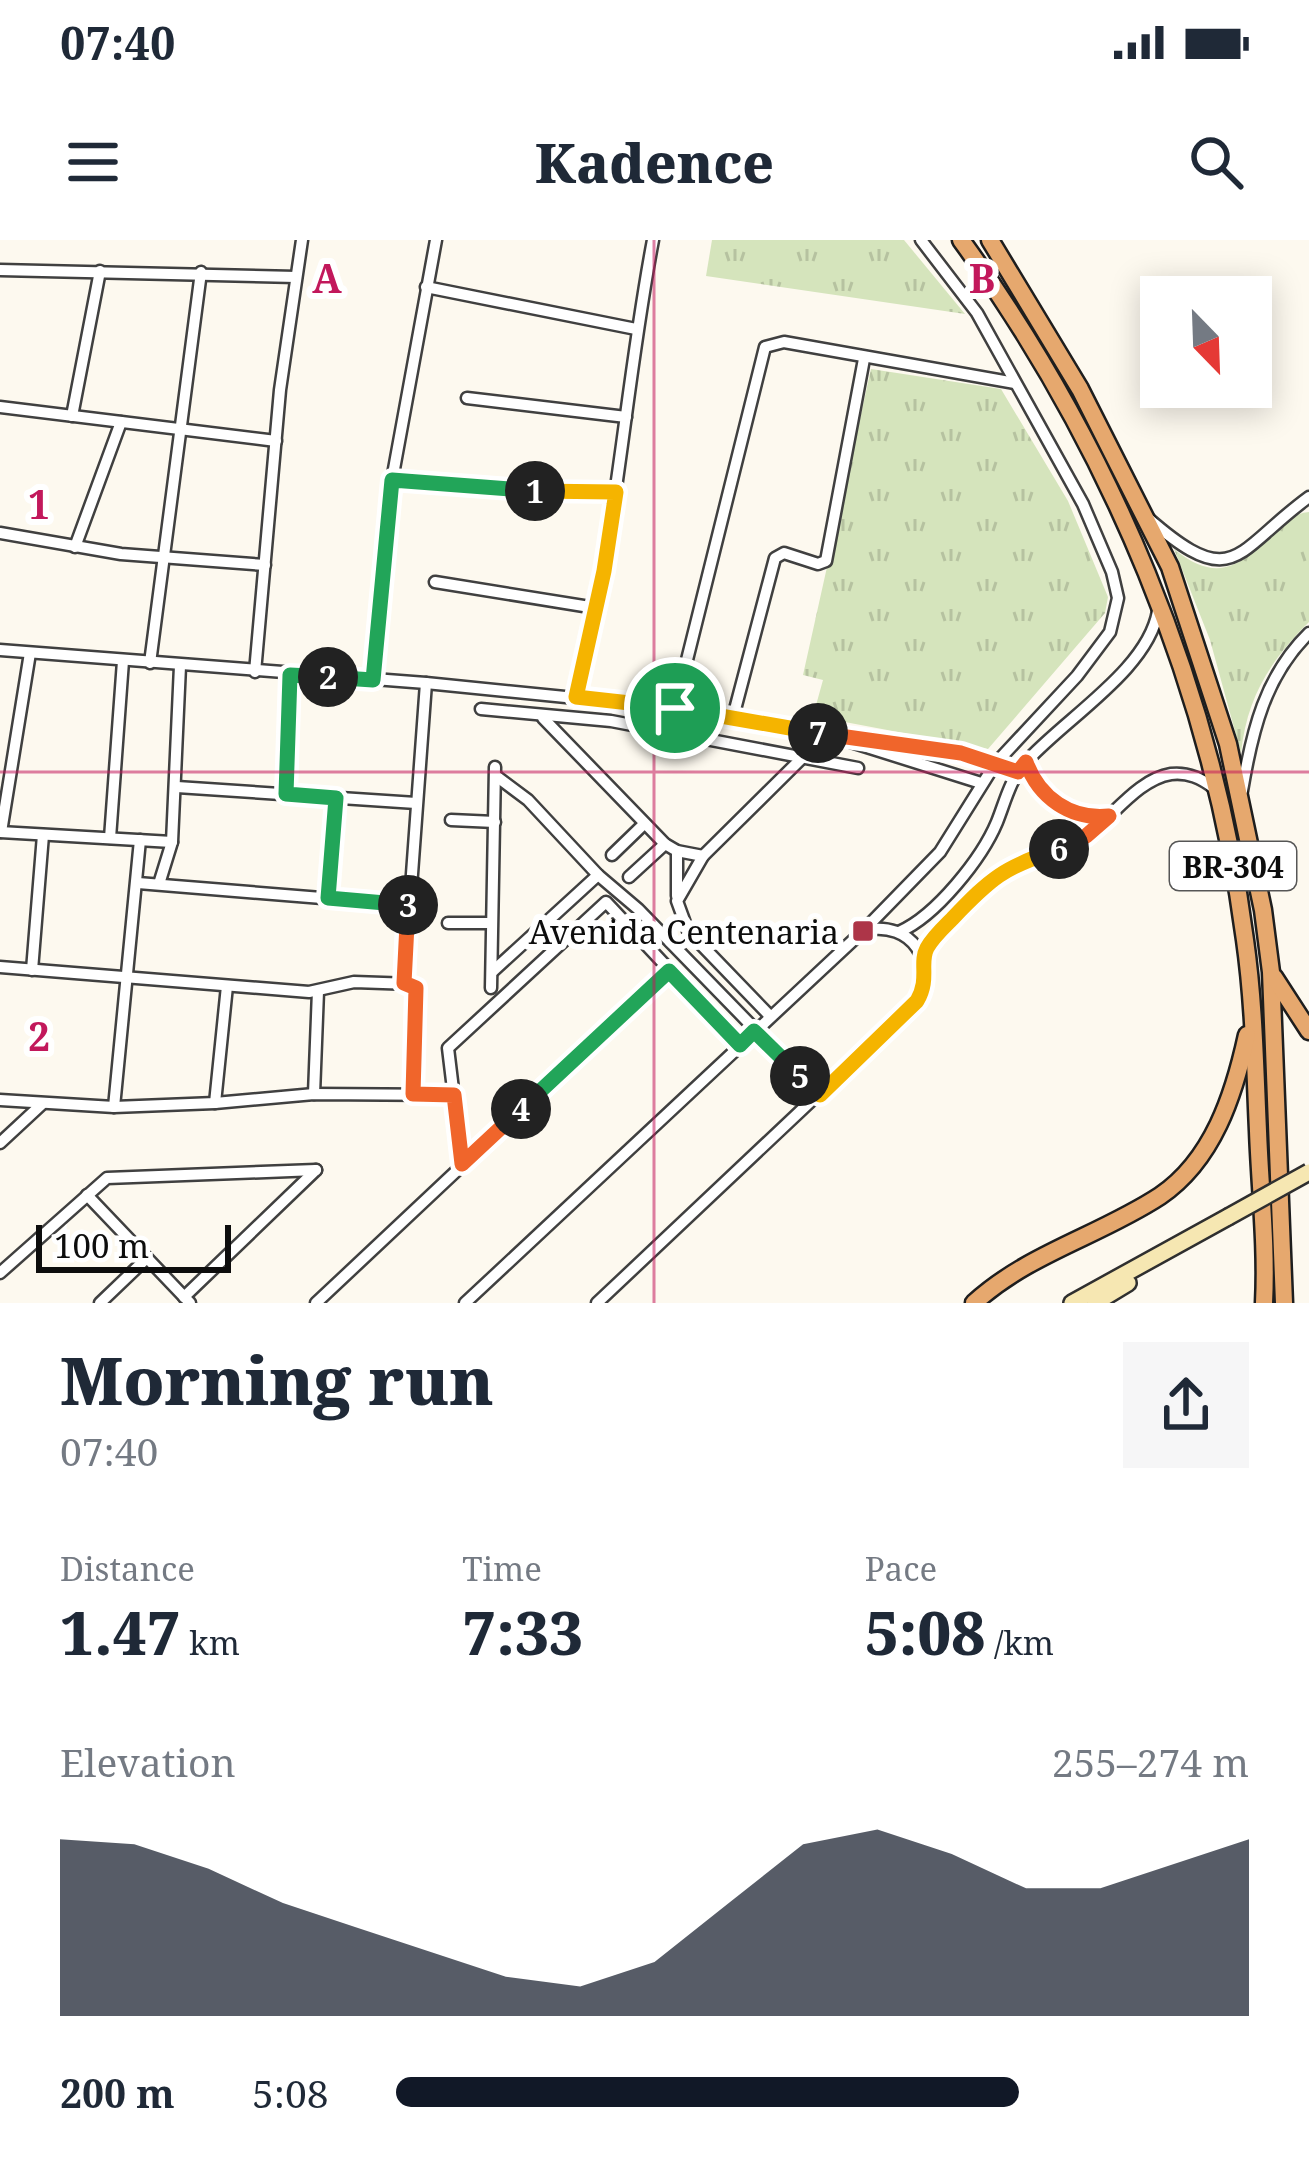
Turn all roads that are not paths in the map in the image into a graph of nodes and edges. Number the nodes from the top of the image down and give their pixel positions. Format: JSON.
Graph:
{"nodes":[{"id":1,"x":302,"y":240,"type":"edge"},
{"id":2,"x":436,"y":240,"type":"edge"},
{"id":3,"x":653,"y":240,"type":"edge"},
{"id":4,"x":920,"y":240,"type":"edge"},
{"id":5,"x":961,"y":240,"type":"edge"},
{"id":6,"x":990,"y":240,"type":"edge"},
{"id":7,"x":0,"y":270,"type":"edge"},
{"id":8,"x":100,"y":271,"type":"junction"},
{"id":9,"x":201,"y":272,"type":"junction"},
{"id":10,"x":296,"y":277,"type":"junction"},
{"id":11,"x":426,"y":287,"type":"junction"},
{"id":12,"x":636,"y":329,"type":"junction"},
{"id":13,"x":864,"y":359,"type":"junction"},
{"id":14,"x":1016,"y":383,"type":"junction"},
{"id":15,"x":467,"y":398,"type":"dead end"},
{"id":16,"x":0,"y":407,"type":"edge"},
{"id":17,"x":72,"y":416,"type":"junction"},
{"id":18,"x":626,"y":417,"type":"junction"},
{"id":19,"x":121,"y":422,"type":"junction"},
{"id":20,"x":180,"y":430,"type":"junction"},
{"id":21,"x":276,"y":441,"type":"junction"},
{"id":22,"x":392,"y":480,"type":"junction"},
{"id":23,"x":616,"y":492,"type":"junction"},
{"id":24,"x":1309,"y":497,"type":"edge"},
{"id":25,"x":1303,"y":506,"type":"edge"},
{"id":26,"x":1144,"y":515,"type":"junction"},
{"id":27,"x":0,"y":533,"type":"edge"},
{"id":28,"x":75,"y":547,"type":"junction"},
{"id":29,"x":164,"y":557,"type":"junction"},
{"id":30,"x":265,"y":566,"type":"junction"},
{"id":31,"x":435,"y":582,"type":"dead end"},
{"id":32,"x":1160,"y":602,"type":"junction"},
{"id":33,"x":596,"y":608,"type":"junction"},
{"id":34,"x":1309,"y":633,"type":"edge"},
{"id":35,"x":0,"y":650,"type":"edge"},
{"id":36,"x":30,"y":652,"type":"junction"},
{"id":37,"x":123,"y":661,"type":"junction"},
{"id":38,"x":150,"y":663,"type":"junction"},
{"id":39,"x":180,"y":665,"type":"junction"},
{"id":40,"x":255,"y":672,"type":"junction"},
{"id":41,"x":290,"y":675,"type":"junction"},
{"id":42,"x":373,"y":680,"type":"junction"},
{"id":43,"x":426,"y":683,"type":"junction"},
{"id":44,"x":576,"y":697,"type":"junction"},
{"id":45,"x":675,"y":708,"type":"junction"},
{"id":46,"x":481,"y":709,"type":"dead end"},
{"id":47,"x":542,"y":716,"type":"junction"},
{"id":48,"x":733,"y":717,"type":"junction"},
{"id":49,"x":835,"y":736,"type":"junction"},
{"id":50,"x":803,"y":757,"type":"junction"},
{"id":51,"x":994,"y":764,"type":"junction"},
{"id":52,"x":1022,"y":767,"type":"junction"},
{"id":53,"x":858,"y":768,"type":"dead end"},
{"id":54,"x":981,"y":783,"type":"junction"},
{"id":55,"x":177,"y":787,"type":"junction"},
{"id":56,"x":1217,"y":791,"type":"junction"},
{"id":57,"x":286,"y":794,"type":"junction"},
{"id":58,"x":336,"y":798,"type":"junction"},
{"id":59,"x":1240,"y":800,"type":"junction"},
{"id":60,"x":416,"y":803,"type":"junction"},
{"id":61,"x":2,"y":813,"type":"edge"},
{"id":62,"x":1109,"y":816,"type":"junction"},
{"id":63,"x":451,"y":820,"type":"dead end"},
{"id":64,"x":494,"y":822,"type":"junction"},
{"id":65,"x":644,"y":824,"type":"junction"},
{"id":66,"x":0,"y":832,"type":"edge"},
{"id":67,"x":44,"y":835,"type":"junction"},
{"id":68,"x":110,"y":838,"type":"junction"},
{"id":69,"x":140,"y":840,"type":"junction"},
{"id":70,"x":172,"y":842,"type":"junction"},
{"id":71,"x":671,"y":848,"type":"junction"},
{"id":72,"x":612,"y":855,"type":"dead end"},
{"id":73,"x":703,"y":856,"type":"junction"},
{"id":74,"x":598,"y":874,"type":"junction"},
{"id":75,"x":629,"y":877,"type":"dead end"},
{"id":76,"x":138,"y":883,"type":"junction"},
{"id":77,"x":159,"y":884,"type":"junction"},
{"id":78,"x":954,"y":886,"type":"junction"},
{"id":79,"x":328,"y":898,"type":"junction"},
{"id":80,"x":677,"y":901,"type":"junction"},
{"id":81,"x":968,"y":902,"type":"junction"},
{"id":82,"x":408,"y":904,"type":"junction"},
{"id":83,"x":448,"y":923,"type":"dead end"},
{"id":84,"x":491,"y":923,"type":"junction"},
{"id":85,"x":863,"y":931,"type":"junction"},
{"id":86,"x":899,"y":932,"type":"junction"},
{"id":87,"x":707,"y":951,"type":"junction"},
{"id":88,"x":924,"y":958,"type":"junction"},
{"id":89,"x":691,"y":966,"type":"junction"},
{"id":90,"x":0,"y":967,"type":"edge"},
{"id":91,"x":32,"y":970,"type":"junction"},
{"id":92,"x":669,"y":971,"type":"junction"},
{"id":93,"x":492,"y":972,"type":"junction"},
{"id":94,"x":1271,"y":972,"type":"junction"},
{"id":95,"x":130,"y":977,"type":"junction"},
{"id":96,"x":227,"y":986,"type":"junction"},
{"id":97,"x":410,"y":986,"type":"junction"},
{"id":98,"x":491,"y":988,"type":"dead end"},
{"id":99,"x":318,"y":991,"type":"junction"},
{"id":100,"x":1252,"y":1011,"type":"junction"},
{"id":101,"x":770,"y":1016,"type":"junction"},
{"id":102,"x":754,"y":1031,"type":"junction"},
{"id":103,"x":1309,"y":1031,"type":"edge"},
{"id":104,"x":740,"y":1045,"type":"junction"},
{"id":105,"x":314,"y":1094,"type":"junction"},
{"id":106,"x":413,"y":1094,"type":"junction"},
{"id":107,"x":454,"y":1095,"type":"junction"},
{"id":108,"x":820,"y":1095,"type":"junction"},
{"id":109,"x":0,"y":1100,"type":"edge"},
{"id":110,"x":215,"y":1103,"type":"junction"},
{"id":111,"x":42,"y":1104,"type":"junction"},
{"id":112,"x":114,"y":1107,"type":"junction"},
{"id":113,"x":0,"y":1143,"type":"edge"},
{"id":114,"x":462,"y":1164,"type":"junction"},
{"id":115,"x":1309,"y":1176,"type":"edge"},
{"id":116,"x":87,"y":1195,"type":"junction"},
{"id":117,"x":1229,"y":1220,"type":"junction"},
{"id":118,"x":147,"y":1258,"type":"junction"},
{"id":119,"x":0,"y":1274,"type":"edge"},
{"id":120,"x":187,"y":1300,"type":"edge"},
{"id":121,"x":100,"y":1303,"type":"edge"},
{"id":122,"x":316,"y":1303,"type":"edge"},
{"id":123,"x":465,"y":1303,"type":"edge"},
{"id":124,"x":597,"y":1303,"type":"edge"},
{"id":125,"x":974,"y":1303,"type":"edge"},
{"id":126,"x":1072,"y":1303,"type":"edge"},
{"id":127,"x":1094,"y":1303,"type":"edge"},
{"id":128,"x":1264,"y":1303,"type":"edge"},
{"id":129,"x":1284,"y":1303,"type":"edge"}],
"edges":[{"from":1,"to":10,"type":"street"},
{"from":2,"to":11,"type":"street"},
{"from":3,"to":12,"type":"street"},
{"from":4,"to":14,"type":"street"},
{"from":5,"to":32,"type":"highway","number":"BR-304"},
{"from":6,"to":26,"type":"highway","number":"BR-304"},
{"from":7,"to":8,"type":"street"},
{"from":8,"to":9,"type":"street"},
{"from":8,"to":17,"type":"street"},
{"from":9,"to":10,"type":"street"},
{"from":9,"to":20,"type":"street"},
{"from":10,"to":21,"type":"street"},
{"from":11,"to":12,"type":"street"},
{"from":11,"to":22,"type":"street"},
{"from":12,"to":18,"type":"street"},
{"from":13,"to":14,"type":"street"},
{"from":13,"to":45,"type":"street"},
{"from":13,"to":48,"type":"street"},
{"from":14,"to":51,"type":"street"},
{"from":15,"to":18,"type":"street"},
{"from":16,"to":17,"type":"street"},
{"from":17,"to":19,"type":"street"},
{"from":18,"to":23,"type":"street"},
{"from":19,"to":20,"type":"street"},
{"from":19,"to":28,"type":"street"},
{"from":20,"to":21,"type":"street"},
{"from":20,"to":29,"type":"street"},
{"from":21,"to":30,"type":"street"},
{"from":22,"to":23,"type":"street"},
{"from":22,"to":42,"type":"street"},
{"from":23,"to":33,"type":"street"},
{"from":24,"to":25,"type":"street"},
{"from":25,"to":26,"type":"street"},
{"from":26,"to":59,"type":"highway","number":"BR-304"},
{"from":27,"to":28,"type":"street"},
{"from":28,"to":29,"type":"street"},
{"from":29,"to":30,"type":"street"},
{"from":29,"to":38,"type":"street"},
{"from":30,"to":40,"type":"street"},
{"from":31,"to":33,"type":"street"},
{"from":32,"to":52,"type":"street"},
{"from":32,"to":56,"type":"highway","number":"BR-304"},
{"from":33,"to":44,"type":"street"},
{"from":34,"to":59,"type":"street"},
{"from":35,"to":36,"type":"street"},
{"from":36,"to":37,"type":"street"},
{"from":36,"to":61,"type":"street"},
{"from":37,"to":38,"type":"street"},
{"from":37,"to":68,"type":"street"},
{"from":38,"to":39,"type":"street"},
{"from":39,"to":40,"type":"street"},
{"from":39,"to":55,"type":"street"},
{"from":40,"to":41,"type":"street"},
{"from":41,"to":42,"type":"street"},
{"from":41,"to":57,"type":"street"},
{"from":42,"to":43,"type":"street"},
{"from":43,"to":44,"type":"street"},
{"from":43,"to":60,"type":"street"},
{"from":44,"to":45,"type":"street"},
{"from":45,"to":48,"type":"street"},
{"from":46,"to":47,"type":"street"},
{"from":47,"to":50,"type":"street"},
{"from":47,"to":65,"type":"street"},
{"from":48,"to":49,"type":"street"},
{"from":49,"to":51,"type":"street"},
{"from":49,"to":54,"type":"street"},
{"from":50,"to":53,"type":"street"},
{"from":50,"to":73,"type":"street"},
{"from":51,"to":52,"type":"street"},
{"from":51,"to":54,"type":"street"},
{"from":52,"to":62,"type":"street"},
{"from":52,"to":78,"type":"street"},
{"from":54,"to":85,"type":"street"},
{"from":55,"to":57,"type":"street"},
{"from":55,"to":70,"type":"street"},
{"from":56,"to":62,"type":"street"},
{"from":56,"to":100,"type":"highway","number":"BR-304"},
{"from":57,"to":58,"type":"street"},
{"from":58,"to":60,"type":"street"},
{"from":58,"to":79,"type":"street"},
{"from":59,"to":94,"type":"highway","number":"BR-304"},
{"from":60,"to":82,"type":"street"},
{"from":61,"to":66,"type":"street"},
{"from":62,"to":81,"type":"street"},
{"from":63,"to":64,"type":"street"},
{"from":64,"to":74,"type":"street"},
{"from":64,"to":84,"type":"street"},
{"from":65,"to":71,"type":"street"},
{"from":65,"to":72,"type":"street"},
{"from":66,"to":67,"type":"street"},
{"from":67,"to":68,"type":"street"},
{"from":67,"to":91,"type":"street"},
{"from":68,"to":69,"type":"street"},
{"from":69,"to":70,"type":"street"},
{"from":69,"to":76,"type":"street"},
{"from":70,"to":77,"type":"street"},
{"from":71,"to":73,"type":"street"},
{"from":71,"to":75,"type":"street"},
{"from":71,"to":80,"type":"street"},
{"from":73,"to":80,"type":"street"},
{"from":74,"to":89,"type":"street"},
{"from":74,"to":93,"type":"street"},
{"from":76,"to":77,"type":"street"},
{"from":76,"to":95,"type":"street"},
{"from":77,"to":79,"type":"street"},
{"from":78,"to":81,"type":"street"},
{"from":78,"to":86,"type":"street"},
{"from":79,"to":82,"type":"street"},
{"from":80,"to":87,"type":"street"},
{"from":81,"to":88,"type":"street"},
{"from":82,"to":97,"type":"street"},
{"from":83,"to":84,"type":"street"},
{"from":84,"to":93,"type":"street"},
{"from":85,"to":86,"type":"street"},
{"from":85,"to":101,"type":"street"},
{"from":86,"to":88,"type":"street"},
{"from":87,"to":89,"type":"street"},
{"from":87,"to":101,"type":"street"},
{"from":88,"to":108,"type":"street"},
{"from":89,"to":102,"type":"street"},
{"from":90,"to":91,"type":"street"},
{"from":91,"to":95,"type":"street"},
{"from":92,"to":104,"type":"street"},
{"from":92,"to":107,"type":"street"},
{"from":92,"to":114,"type":"street"},
{"from":93,"to":98,"type":"street"},
{"from":94,"to":103,"type":"highway"},
{"from":94,"to":129,"type":"highway","number":"BR-304"},
{"from":95,"to":96,"type":"street"},
{"from":95,"to":112,"type":"street"},
{"from":96,"to":99,"type":"street"},
{"from":96,"to":110,"type":"street"},
{"from":97,"to":99,"type":"street"},
{"from":97,"to":106,"type":"street"},
{"from":99,"to":105,"type":"street"},
{"from":100,"to":125,"type":"highway"},
{"from":100,"to":128,"type":"highway","number":"BR-304"},
{"from":101,"to":102,"type":"street"},
{"from":102,"to":104,"type":"street"},
{"from":102,"to":108,"type":"street"},
{"from":104,"to":123,"type":"street"},
{"from":105,"to":106,"type":"street"},
{"from":105,"to":110,"type":"street"},
{"from":106,"to":107,"type":"street"},
{"from":107,"to":114,"type":"street"},
{"from":108,"to":124,"type":"street"},
{"from":109,"to":111,"type":"street"},
{"from":110,"to":112,"type":"street"},
{"from":111,"to":112,"type":"street"},
{"from":111,"to":113,"type":"street"},
{"from":114,"to":122,"type":"street"},
{"from":115,"to":117,"type":"main road","bridge":true},
{"from":116,"to":118,"type":"street"},
{"from":116,"to":119,"type":"street"},
{"from":116,"to":120,"type":"street"},
{"from":117,"to":126,"type":"main road"},
{"from":117,"to":127,"type":"main road"},
{"from":118,"to":120,"type":"street"},
{"from":118,"to":121,"type":"street"}]}
